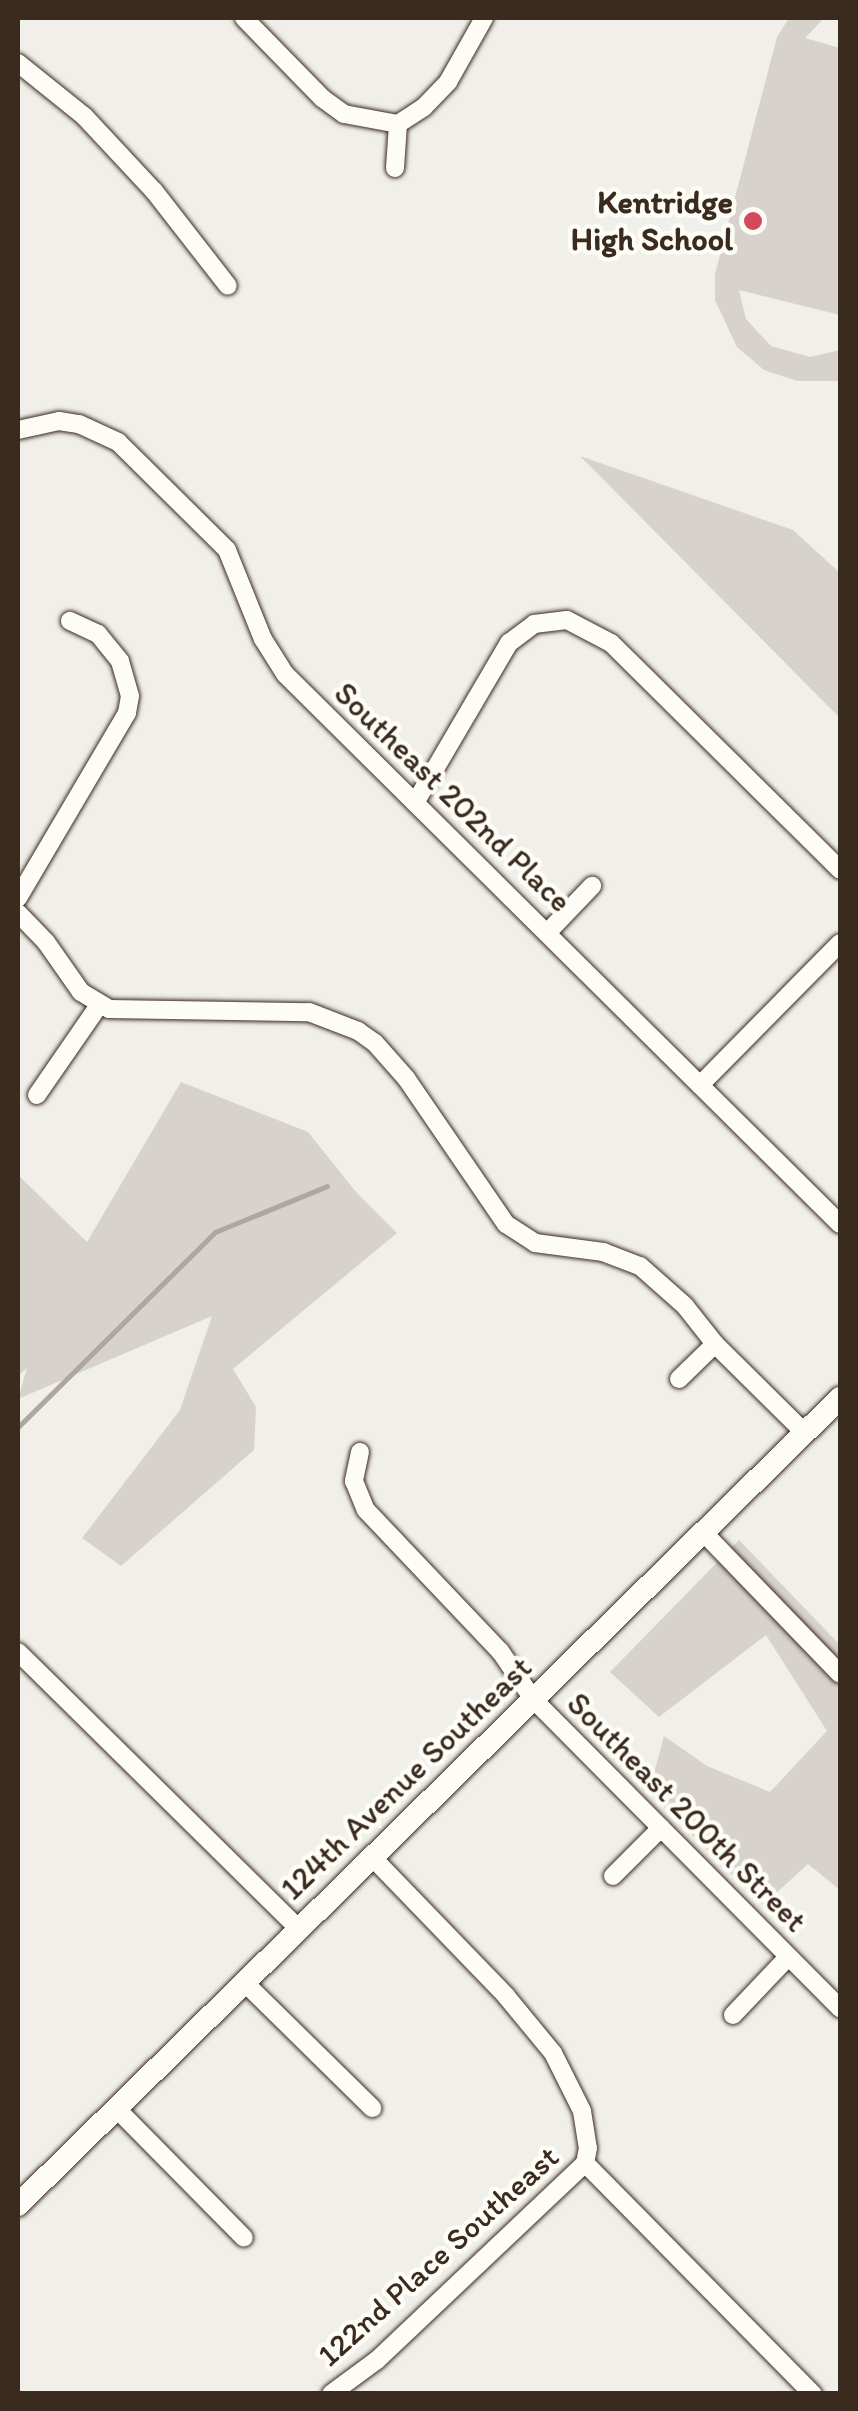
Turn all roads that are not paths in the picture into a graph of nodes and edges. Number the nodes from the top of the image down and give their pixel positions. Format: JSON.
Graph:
{"nodes":[{"id":1,"x":244,"y":18,"type":"edge"},
{"id":2,"x":484,"y":18,"type":"edge"},
{"id":3,"x":18,"y":64,"type":"edge"},
{"id":4,"x":398,"y":124,"type":"junction"},
{"id":5,"x":396,"y":168,"type":"dead end"},
{"id":6,"x":228,"y":286,"type":"dead end"},
{"id":7,"x":18,"y":430,"type":"edge"},
{"id":8,"x":70,"y":621,"type":"dead end"},
{"id":9,"x":415,"y":803,"type":"junction"},
{"id":10,"x":840,"y":870,"type":"edge"},
{"id":11,"x":592,"y":886,"type":"dead end"},
{"id":12,"x":18,"y":898,"type":"edge"},
{"id":13,"x":18,"y":913,"type":"edge"},
{"id":14,"x":548,"y":932,"type":"junction"},
{"id":15,"x":840,"y":943,"type":"edge"},
{"id":16,"x":98,"y":1005,"type":"junction"},
{"id":17,"x":700,"y":1085,"type":"junction"},
{"id":18,"x":37,"y":1095,"type":"dead end"},
{"id":19,"x":840,"y":1224,"type":"edge"},
{"id":20,"x":715,"y":1344,"type":"junction"},
{"id":21,"x":679,"y":1379,"type":"dead end"},
{"id":22,"x":840,"y":1398,"type":"edge"},
{"id":23,"x":805,"y":1433,"type":"junction"},
{"id":24,"x":360,"y":1452,"type":"dead end"},
{"id":25,"x":704,"y":1532,"type":"junction"},
{"id":26,"x":18,"y":1652,"type":"edge"},
{"id":27,"x":840,"y":1674,"type":"edge"},
{"id":28,"x":533,"y":1699,"type":"junction"},
{"id":29,"x":661,"y":1828,"type":"junction"},
{"id":30,"x":372,"y":1858,"type":"junction"},
{"id":31,"x":613,"y":1876,"type":"dead end"},
{"id":32,"x":299,"y":1929,"type":"junction"},
{"id":33,"x":788,"y":1957,"type":"junction"},
{"id":34,"x":244,"y":1982,"type":"junction"},
{"id":35,"x":840,"y":2008,"type":"edge"},
{"id":36,"x":733,"y":2015,"type":"dead end"},
{"id":37,"x":116,"y":2108,"type":"junction"},
{"id":38,"x":372,"y":2108,"type":"dead end"},
{"id":39,"x":585,"y":2163,"type":"junction"},
{"id":40,"x":18,"y":2204,"type":"edge"},
{"id":41,"x":244,"y":2238,"type":"dead end"},
{"id":42,"x":332,"y":2394,"type":"edge"},
{"id":43,"x":813,"y":2394,"type":"edge"}],
"edges":[{"from":1,"to":4,"type":"street"},
{"from":2,"to":4,"type":"street"},
{"from":3,"to":6,"type":"street"},
{"from":4,"to":5,"type":"street"},
{"from":7,"to":9,"type":"street","name":"Southeast 202nd Place"},
{"from":8,"to":12,"type":"street"},
{"from":9,"to":10,"type":"street"},
{"from":9,"to":14,"type":"street","name":"Southeast 202nd Place"},
{"from":11,"to":14,"type":"street"},
{"from":13,"to":16,"type":"street"},
{"from":14,"to":17,"type":"street","name":"Southeast 202nd Place"},
{"from":15,"to":17,"type":"street"},
{"from":16,"to":18,"type":"street"},
{"from":16,"to":20,"type":"street"},
{"from":17,"to":19,"type":"street","name":"Southeast 202nd Place"},
{"from":20,"to":21,"type":"street"},
{"from":20,"to":23,"type":"street"},
{"from":22,"to":23,"type":"street","name":"124th Avenue Southeast"},
{"from":23,"to":25,"type":"street","name":"124th Avenue Southeast"},
{"from":24,"to":28,"type":"street","name":"Southeast 200th Street"},
{"from":25,"to":27,"type":"street"},
{"from":25,"to":28,"type":"street","name":"124th Avenue Southeast"},
{"from":26,"to":32,"type":"street"},
{"from":28,"to":29,"type":"street","name":"Southeast 200th Street"},
{"from":28,"to":30,"type":"street","name":"124th Avenue Southeast"},
{"from":29,"to":31,"type":"street"},
{"from":29,"to":33,"type":"street","name":"Southeast 200th Street"},
{"from":30,"to":32,"type":"street","name":"124th Avenue Southeast"},
{"from":30,"to":39,"type":"street"},
{"from":32,"to":34,"type":"street","name":"124th Avenue Southeast"},
{"from":33,"to":35,"type":"street","name":"Southeast 200th Street"},
{"from":33,"to":36,"type":"street"},
{"from":34,"to":37,"type":"street","name":"124th Avenue Southeast"},
{"from":34,"to":38,"type":"street"},
{"from":37,"to":40,"type":"street","name":"124th Avenue Southeast"},
{"from":37,"to":41,"type":"street"},
{"from":39,"to":42,"type":"street","name":"122nd Place Southeast"},
{"from":39,"to":43,"type":"street"}]}
